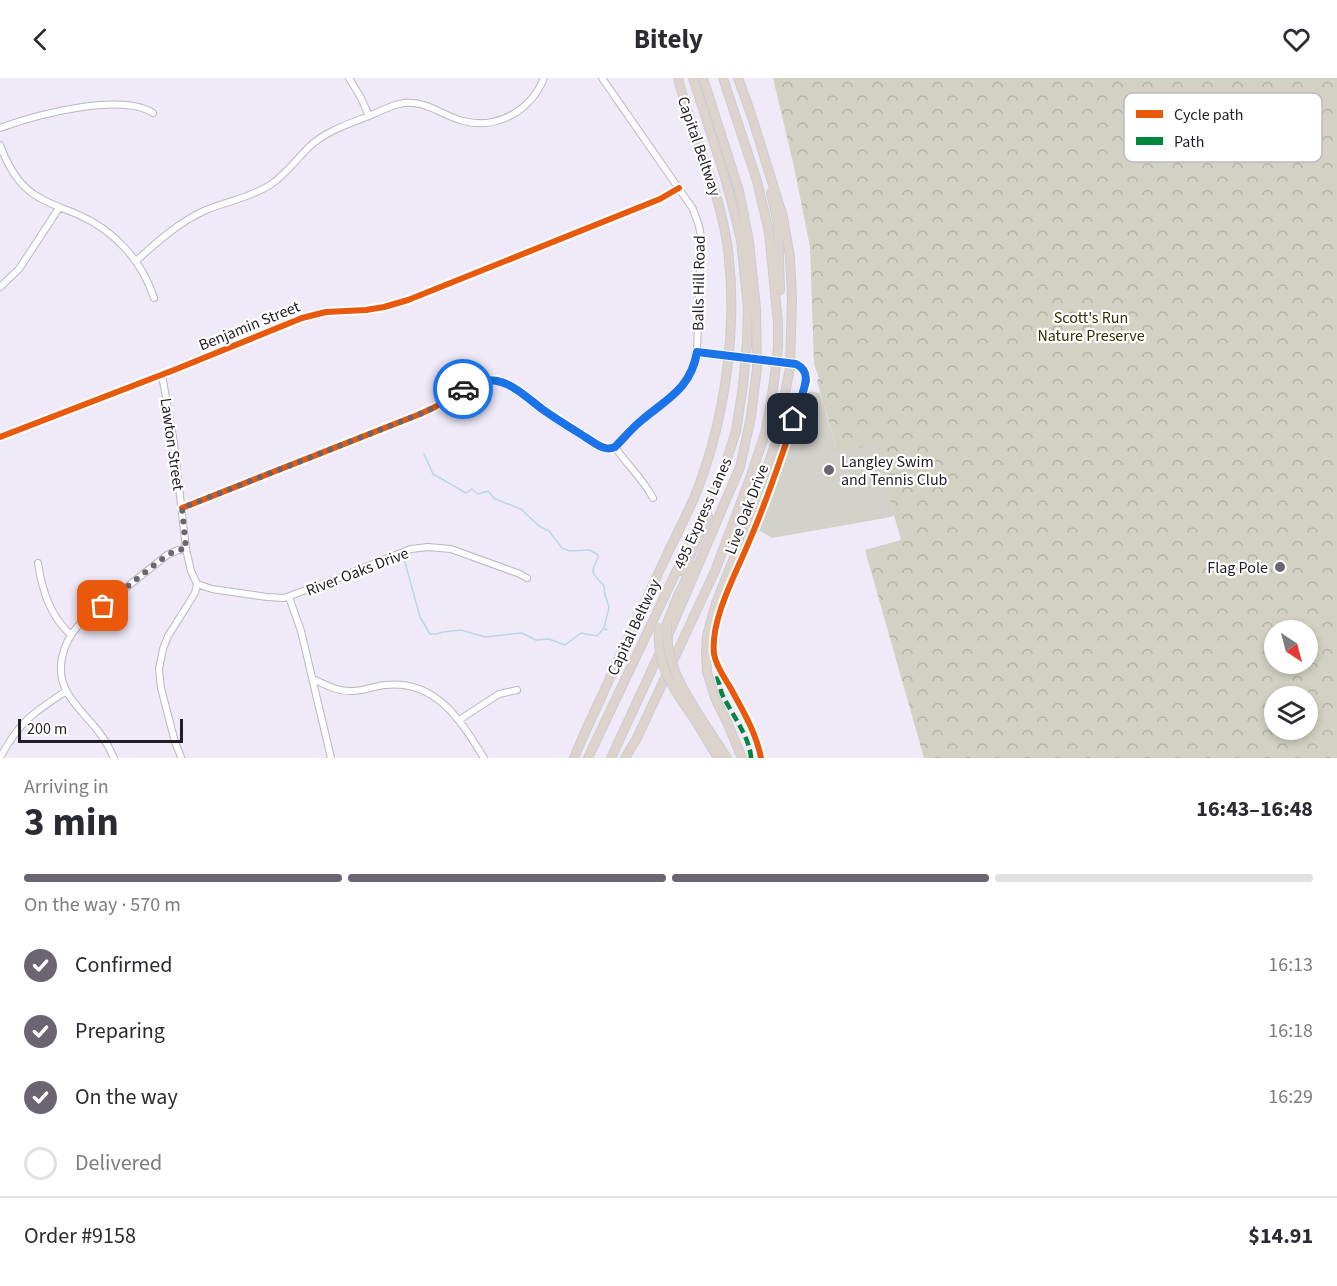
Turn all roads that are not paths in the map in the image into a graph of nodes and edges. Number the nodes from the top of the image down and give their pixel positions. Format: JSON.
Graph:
{"nodes":[{"id":1,"x":349,"y":78,"type":"edge"},
{"id":2,"x":544,"y":78,"type":"edge"},
{"id":3,"x":602,"y":78,"type":"edge"},
{"id":4,"x":676,"y":78,"type":"edge"},
{"id":5,"x":693,"y":78,"type":"edge"},
{"id":6,"x":703,"y":78,"type":"edge"},
{"id":7,"x":723,"y":78,"type":"edge"},
{"id":8,"x":738,"y":78,"type":"edge"},
{"id":9,"x":744,"y":78,"type":"edge"},
{"id":10,"x":153,"y":113,"type":"dead end"},
{"id":11,"x":752,"y":114,"type":"junction"},
{"id":12,"x":369,"y":116,"type":"junction"},
{"id":13,"x":0,"y":128,"type":"edge"},
{"id":14,"x":0,"y":145,"type":"edge"},
{"id":15,"x":764,"y":157,"type":"junction"},
{"id":16,"x":679,"y":188,"type":"junction"},
{"id":17,"x":59,"y":208,"type":"junction"},
{"id":18,"x":136,"y":261,"type":"junction"},
{"id":19,"x":0,"y":287,"type":"edge"},
{"id":20,"x":154,"y":298,"type":"dead end"},
{"id":21,"x":778,"y":323,"type":"junction"},
{"id":22,"x":697,"y":352,"type":"junction"},
{"id":23,"x":162,"y":375,"type":"junction"},
{"id":24,"x":0,"y":437,"type":"edge"},
{"id":25,"x":615,"y":447,"type":"junction"},
{"id":26,"x":740,"y":467,"type":"junction"},
{"id":27,"x":722,"y":475,"type":"junction"},
{"id":28,"x":653,"y":498,"type":"dead end"},
{"id":29,"x":182,"y":508,"type":"junction"},
{"id":30,"x":186,"y":549,"type":"junction"},
{"id":31,"x":38,"y":563,"type":"dead end"},
{"id":32,"x":527,"y":578,"type":"dead end"},
{"id":33,"x":197,"y":584,"type":"junction"},
{"id":34,"x":289,"y":597,"type":"junction"},
{"id":35,"x":663,"y":625,"type":"junction"},
{"id":36,"x":71,"y":635,"type":"junction"},
{"id":37,"x":667,"y":639,"type":"junction"},
{"id":38,"x":313,"y":679,"type":"junction"},
{"id":39,"x":517,"y":690,"type":"dead end"},
{"id":40,"x":66,"y":691,"type":"junction"},
{"id":41,"x":697,"y":718,"type":"junction"},
{"id":42,"x":459,"y":720,"type":"junction"},
{"id":43,"x":575,"y":755,"type":"edge"},
{"id":44,"x":181,"y":757,"type":"edge"},
{"id":45,"x":0,"y":758,"type":"edge"},
{"id":46,"x":114,"y":758,"type":"edge"},
{"id":47,"x":331,"y":758,"type":"edge"},
{"id":48,"x":484,"y":758,"type":"edge"},
{"id":49,"x":588,"y":758,"type":"edge"},
{"id":50,"x":610,"y":758,"type":"edge"},
{"id":51,"x":625,"y":758,"type":"edge"},
{"id":52,"x":718,"y":758,"type":"edge"},
{"id":53,"x":727,"y":758,"type":"edge"},
{"id":54,"x":742,"y":758,"type":"edge"},
{"id":55,"x":760,"y":758,"type":"edge"}],
"edges":[{"from":1,"to":12,"type":"street"},
{"from":2,"to":12,"type":"street"},
{"from":3,"to":16,"type":"street","name":"Balls Hill Road"},
{"from":4,"to":43,"type":"highway","name":"Capital Beltway"},
{"from":5,"to":27,"type":"highway","name":"495 Express Lanes"},
{"from":6,"to":26,"type":"highway","name":"495 Express Lanes"},
{"from":7,"to":21,"type":"highway"},
{"from":8,"to":11,"type":"highway"},
{"from":9,"to":11,"type":"highway"},
{"from":10,"to":13,"type":"street"},
{"from":11,"to":15,"type":"highway"},
{"from":12,"to":18,"type":"street"},
{"from":14,"to":17,"type":"street"},
{"from":15,"to":21,"type":"highway"},
{"from":15,"to":54,"type":"highway"},
{"from":16,"to":22,"type":"street","name":"Balls Hill Road"},
{"from":16,"to":23,"type":"street","name":"Benjamin Street"},
{"from":17,"to":18,"type":"street"},
{"from":17,"to":19,"type":"street"},
{"from":18,"to":20,"type":"street"},
{"from":21,"to":51,"type":"highway"},
{"from":22,"to":25,"type":"street","name":"Balls Hill Road"},
{"from":22,"to":55,"type":"street","name":"Live Oak Drive","bridge":true},
{"from":23,"to":24,"type":"street","name":"Benjamin Street"},
{"from":23,"to":29,"type":"street","name":"Lawton Street"},
{"from":25,"to":28,"type":"street"},
{"from":25,"to":29,"type":"street"},
{"from":26,"to":35,"type":"highway"},
{"from":26,"to":37,"type":"highway","name":"495 Express Lanes"},
{"from":27,"to":35,"type":"highway"},
{"from":27,"to":49,"type":"highway","name":"495 Express Lanes"},
{"from":29,"to":30,"type":"street","name":"Lawton Street"},
{"from":30,"to":33,"type":"street","name":"Lawton Street"},
{"from":30,"to":36,"type":"street"},
{"from":31,"to":36,"type":"street"},
{"from":32,"to":34,"type":"street","name":"River Oaks Drive"},
{"from":33,"to":34,"type":"street"},
{"from":33,"to":44,"type":"street"},
{"from":34,"to":38,"type":"street"},
{"from":35,"to":37,"type":"highway","bridge":true},
{"from":35,"to":41,"type":"highway","bridge":true},
{"from":36,"to":40,"type":"street"},
{"from":37,"to":41,"type":"highway","bridge":true},
{"from":37,"to":50,"type":"highway","name":"495 Express Lanes"},
{"from":38,"to":42,"type":"street"},
{"from":38,"to":47,"type":"street"},
{"from":39,"to":42,"type":"street"},
{"from":40,"to":45,"type":"street"},
{"from":40,"to":46,"type":"street"},
{"from":41,"to":52,"type":"highway"},
{"from":41,"to":53,"type":"highway"},
{"from":42,"to":48,"type":"street"}]}
